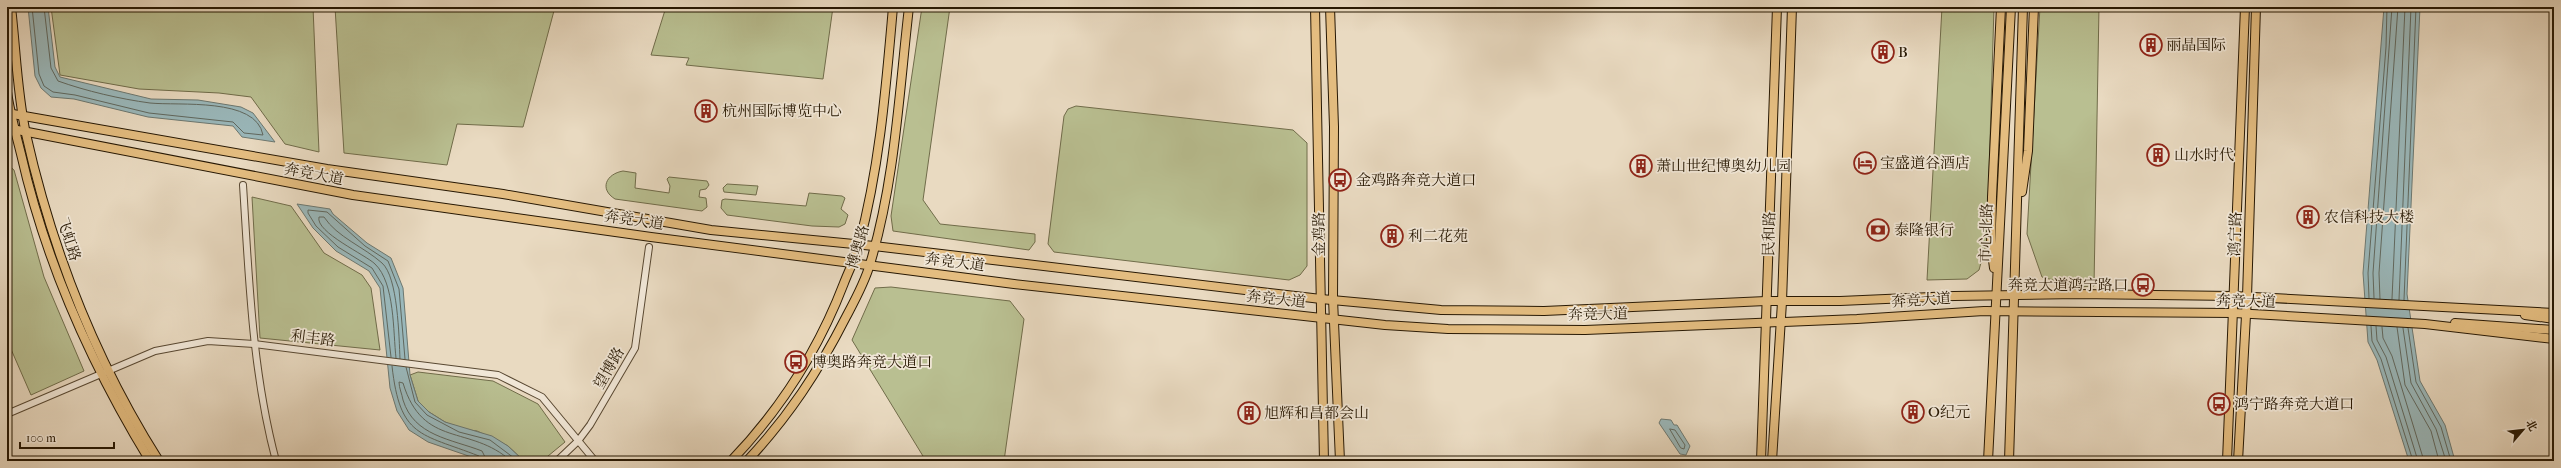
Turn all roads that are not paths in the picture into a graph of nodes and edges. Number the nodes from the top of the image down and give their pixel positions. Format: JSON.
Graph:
{"nodes":[{"id":1,"x":11,"y":7,"type":"edge"},
{"id":2,"x":893,"y":7,"type":"edge"},
{"id":3,"x":909,"y":7,"type":"edge"},
{"id":4,"x":1315,"y":7,"type":"edge"},
{"id":5,"x":1330,"y":7,"type":"edge"},
{"id":6,"x":1777,"y":7,"type":"edge"},
{"id":7,"x":1792,"y":7,"type":"edge"},
{"id":8,"x":2001,"y":7,"type":"edge"},
{"id":9,"x":2011,"y":7,"type":"edge"},
{"id":10,"x":2023,"y":7,"type":"edge"},
{"id":11,"x":2034,"y":7,"type":"edge"},
{"id":12,"x":2245,"y":7,"type":"edge"},
{"id":13,"x":2256,"y":7,"type":"edge"},
{"id":14,"x":7,"y":92,"type":"edge"},
{"id":15,"x":9,"y":113,"type":"edge"},
{"id":16,"x":24,"y":116,"type":"junction"},
{"id":17,"x":11,"y":129,"type":"edge"},
{"id":18,"x":26,"y":132,"type":"junction"},
{"id":19,"x":243,"y":185,"type":"dead end"},
{"id":20,"x":2016,"y":233,"type":"junction"},
{"id":21,"x":859,"y":245,"type":"junction"},
{"id":22,"x":874,"y":246,"type":"junction"},
{"id":23,"x":650,"y":247,"type":"dead end"},
{"id":24,"x":852,"y":264,"type":"junction"},
{"id":25,"x":870,"y":265,"type":"junction"},
{"id":26,"x":1998,"y":295,"type":"junction"},
{"id":27,"x":2014,"y":296,"type":"junction"},
{"id":28,"x":2234,"y":296,"type":"junction"},
{"id":29,"x":2247,"y":297,"type":"junction"},
{"id":30,"x":1321,"y":299,"type":"junction"},
{"id":31,"x":1333,"y":299,"type":"junction"},
{"id":32,"x":1766,"y":301,"type":"junction"},
{"id":33,"x":1782,"y":302,"type":"junction"},
{"id":34,"x":2444,"y":305,"type":"junction"},
{"id":35,"x":1997,"y":311,"type":"junction"},
{"id":36,"x":2014,"y":311,"type":"junction"},
{"id":37,"x":2234,"y":313,"type":"junction"},
{"id":38,"x":2554,"y":313,"type":"edge"},
{"id":39,"x":2245,"y":314,"type":"junction"},
{"id":40,"x":1320,"y":318,"type":"junction"},
{"id":41,"x":1334,"y":319,"type":"junction"},
{"id":42,"x":2554,"y":319,"type":"edge"},
{"id":43,"x":1781,"y":321,"type":"junction"},
{"id":44,"x":1765,"y":322,"type":"junction"},
{"id":45,"x":2436,"y":325,"type":"junction"},
{"id":46,"x":2554,"y":330,"type":"edge"},
{"id":47,"x":2554,"y":339,"type":"edge"},
{"id":48,"x":254,"y":344,"type":"junction"},
{"id":49,"x":108,"y":371,"type":"junction"},
{"id":50,"x":100,"y":374,"type":"junction"},
{"id":51,"x":7,"y":414,"type":"edge"},
{"id":52,"x":578,"y":441,"type":"junction"},
{"id":53,"x":150,"y":461,"type":"edge"},
{"id":54,"x":159,"y":461,"type":"edge"},
{"id":55,"x":276,"y":461,"type":"edge"},
{"id":56,"x":557,"y":461,"type":"edge"},
{"id":57,"x":595,"y":461,"type":"edge"},
{"id":58,"x":731,"y":461,"type":"edge"},
{"id":59,"x":747,"y":461,"type":"edge"},
{"id":60,"x":1324,"y":461,"type":"edge"},
{"id":61,"x":1340,"y":461,"type":"edge"},
{"id":62,"x":1761,"y":461,"type":"edge"},
{"id":63,"x":1772,"y":461,"type":"edge"},
{"id":64,"x":1988,"y":461,"type":"edge"},
{"id":65,"x":2008,"y":461,"type":"edge"},
{"id":66,"x":2227,"y":461,"type":"edge"},
{"id":67,"x":2238,"y":461,"type":"edge"}],
"edges":[{"from":1,"to":16,"type":"main road","name":"飞虹路"},
{"from":2,"to":21,"type":"main road","name":"博奥路"},
{"from":3,"to":22,"type":"main road","name":"博奥路"},
{"from":4,"to":30,"type":"main road","name":"金鸡路"},
{"from":5,"to":31,"type":"main road","name":"金鸡路"},
{"from":6,"to":32,"type":"main road","name":"民和路"},
{"from":7,"to":33,"type":"main road","name":"民和路"},
{"from":8,"to":26,"type":"main road"},
{"from":9,"to":26,"type":"main road","name":"市心北路"},
{"from":10,"to":20,"type":"main road","name":"市心北路"},
{"from":11,"to":20,"type":"main road"},
{"from":12,"to":28,"type":"main road","name":"鸿宁路"},
{"from":13,"to":29,"type":"main road","name":"鸿宁路"},
{"from":14,"to":15,"type":"main road","name":"飞虹路"},
{"from":15,"to":16,"type":"main road","name":"奔竞大道"},
{"from":15,"to":17,"type":"main road","name":"飞虹路"},
{"from":16,"to":18,"type":"main road","name":"飞虹路"},
{"from":16,"to":21,"type":"main road","name":"奔竞大道"},
{"from":17,"to":18,"type":"main road","name":"奔竞大道"},
{"from":17,"to":50,"type":"main road","name":"飞虹路"},
{"from":18,"to":24,"type":"main road","name":"奔竞大道"},
{"from":18,"to":49,"type":"main road","name":"飞虹路"},
{"from":19,"to":48,"type":"street"},
{"from":20,"to":27,"type":"main road","name":"市心北路"},
{"from":21,"to":22,"type":"main road","name":"奔竞大道"},
{"from":21,"to":24,"type":"main road","name":"博奥路"},
{"from":22,"to":25,"type":"main road","name":"博奥路"},
{"from":22,"to":30,"type":"main road","name":"奔竞大道"},
{"from":23,"to":52,"type":"street","name":"望博路"},
{"from":24,"to":25,"type":"main road","name":"奔竞大道"},
{"from":24,"to":58,"type":"main road","name":"博奥路"},
{"from":25,"to":40,"type":"main road","name":"奔竞大道"},
{"from":25,"to":59,"type":"main road","name":"博奥路"},
{"from":26,"to":27,"type":"main road","name":"奔竞大道"},
{"from":26,"to":33,"type":"main road","name":"奔竞大道"},
{"from":26,"to":35,"type":"main road","name":"市心北路"},
{"from":27,"to":28,"type":"main road","name":"奔竞大道"},
{"from":27,"to":36,"type":"main road","name":"市心北路"},
{"from":28,"to":29,"type":"main road","name":"奔竞大道"},
{"from":28,"to":37,"type":"main road","name":"鸿宁路"},
{"from":29,"to":34,"type":"main road","name":"奔竞大道"},
{"from":29,"to":39,"type":"main road","name":"鸿宁路"},
{"from":30,"to":31,"type":"main road","name":"奔竞大道"},
{"from":30,"to":40,"type":"main road","name":"金鸡路"},
{"from":31,"to":32,"type":"main road","name":"奔竞大道"},
{"from":31,"to":41,"type":"main road","name":"金鸡路"},
{"from":32,"to":33,"type":"main road","name":"奔竞大道"},
{"from":32,"to":44,"type":"main road","name":"民和路"},
{"from":33,"to":43,"type":"main road","name":"民和路"},
{"from":34,"to":38,"type":"main road","name":"奔竞大道"},
{"from":34,"to":42,"type":"main road"},
{"from":35,"to":36,"type":"main road","name":"奔竞大道"},
{"from":35,"to":43,"type":"main road","name":"奔竞大道"},
{"from":35,"to":64,"type":"main road","name":"市心北路"},
{"from":36,"to":37,"type":"main road","name":"奔竞大道"},
{"from":36,"to":65,"type":"main road","name":"市心北路"},
{"from":37,"to":39,"type":"main road","name":"奔竞大道"},
{"from":37,"to":66,"type":"main road","name":"鸿宁路"},
{"from":39,"to":45,"type":"main road","name":"奔竞大道"},
{"from":39,"to":67,"type":"main road","name":"鸿宁路"},
{"from":40,"to":41,"type":"main road","name":"奔竞大道"},
{"from":40,"to":60,"type":"main road","name":"金鸡路"},
{"from":41,"to":44,"type":"main road","name":"奔竞大道"},
{"from":41,"to":61,"type":"main road","name":"金鸡路"},
{"from":43,"to":44,"type":"main road","name":"奔竞大道"},
{"from":43,"to":63,"type":"main road","name":"民和路"},
{"from":44,"to":62,"type":"main road","name":"民和路"},
{"from":45,"to":46,"type":"main road"},
{"from":45,"to":47,"type":"main road","name":"奔竞大道"},
{"from":48,"to":49,"type":"street","name":"利丰路"},
{"from":48,"to":52,"type":"street","name":"利丰路"},
{"from":48,"to":55,"type":"street"},
{"from":49,"to":50,"type":"street","name":"利丰路"},
{"from":49,"to":54,"type":"main road","name":"飞虹路"},
{"from":50,"to":51,"type":"street","name":"利丰路"},
{"from":50,"to":53,"type":"main road","name":"飞虹路"},
{"from":52,"to":56,"type":"street","name":"望博路"},
{"from":52,"to":57,"type":"street","name":"利丰路"}]}
